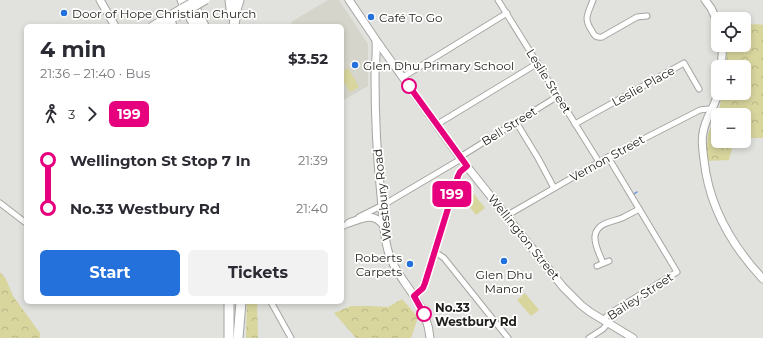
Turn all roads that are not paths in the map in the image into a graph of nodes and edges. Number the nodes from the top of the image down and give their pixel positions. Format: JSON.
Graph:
{"nodes":[{"id":1,"x":100,"y":0,"type":"edge"},
{"id":2,"x":191,"y":0,"type":"edge"},
{"id":3,"x":196,"y":0,"type":"edge"},
{"id":4,"x":200,"y":0,"type":"edge"},
{"id":5,"x":206,"y":0,"type":"edge"},
{"id":6,"x":230,"y":0,"type":"edge"},
{"id":7,"x":239,"y":0,"type":"edge"},
{"id":8,"x":349,"y":0,"type":"edge"},
{"id":9,"x":498,"y":0,"type":"edge"},
{"id":10,"x":593,"y":0,"type":"edge"},
{"id":11,"x":705,"y":0,"type":"edge"},
{"id":12,"x":182,"y":4,"type":"edge"},
{"id":13,"x":713,"y":12,"type":"edge"},
{"id":14,"x":507,"y":14,"type":"junction"},
{"id":15,"x":647,"y":16,"type":"dead end"},
{"id":16,"x":170,"y":20,"type":"edge"},
{"id":17,"x":114,"y":24,"type":"edge"},
{"id":18,"x":158,"y":24,"type":"edge"},
{"id":19,"x":194,"y":24,"type":"edge"},
{"id":20,"x":203,"y":24,"type":"edge"},
{"id":21,"x":234,"y":24,"type":"edge"},
{"id":22,"x":234,"y":24,"type":"edge"},
{"id":23,"x":376,"y":40,"type":"junction"},
{"id":24,"x":538,"y":63,"type":"junction"},
{"id":25,"x":403,"y":77,"type":"junction"},
{"id":26,"x":700,"y":89,"type":"dead end"},
{"id":27,"x":558,"y":96,"type":"junction"},
{"id":28,"x":711,"y":110,"type":"edge"},
{"id":29,"x":711,"y":112,"type":"edge"},
{"id":30,"x":516,"y":122,"type":"junction"},
{"id":31,"x":575,"y":124,"type":"junction"},
{"id":32,"x":436,"y":125,"type":"junction"},
{"id":33,"x":608,"y":157,"type":"junction"},
{"id":34,"x":460,"y":158,"type":"junction"},
{"id":35,"x":599,"y":162,"type":"junction"},
{"id":36,"x":467,"y":166,"type":"junction"},
{"id":37,"x":554,"y":188,"type":"junction"},
{"id":38,"x":0,"y":203,"type":"edge"},
{"id":39,"x":382,"y":205,"type":"junction"},
{"id":40,"x":639,"y":208,"type":"junction"},
{"id":41,"x":506,"y":216,"type":"junction"},
{"id":42,"x":24,"y":221,"type":"edge"},
{"id":43,"x":349,"y":222,"type":"junction"},
{"id":44,"x":344,"y":226,"type":"edge"},
{"id":45,"x":384,"y":227,"type":"junction"},
{"id":46,"x":435,"y":252,"type":"junction"},
{"id":47,"x":609,"y":261,"type":"dead end"},
{"id":48,"x":603,"y":263,"type":"junction"},
{"id":49,"x":597,"y":266,"type":"dead end"},
{"id":50,"x":763,"y":279,"type":"edge"},
{"id":51,"x":414,"y":296,"type":"junction"},
{"id":52,"x":229,"y":304,"type":"edge"},
{"id":53,"x":239,"y":304,"type":"edge"},
{"id":54,"x":272,"y":304,"type":"edge"},
{"id":55,"x":605,"y":321,"type":"junction"},
{"id":56,"x":229,"y":338,"type":"edge"},
{"id":57,"x":238,"y":338,"type":"edge"},
{"id":58,"x":291,"y":338,"type":"edge"},
{"id":59,"x":430,"y":338,"type":"edge"},
{"id":60,"x":508,"y":338,"type":"edge"},
{"id":61,"x":589,"y":338,"type":"edge"},
{"id":62,"x":634,"y":338,"type":"edge"}],
"edges":[{"from":1,"to":17,"type":"main road"},
{"from":2,"to":20,"type":"highway"},
{"from":3,"to":12,"type":"main road","bridge":true},
{"from":4,"to":12,"type":"main road","bridge":true},
{"from":5,"to":16,"type":"main road","bridge":true},
{"from":6,"to":21,"type":"highway"},
{"from":7,"to":22,"type":"highway"},
{"from":8,"to":23,"type":"main road","name":"Wellington Street"},
{"from":9,"to":14,"type":"street","name":"Leslie Street"},
{"from":10,"to":15,"type":"street"},
{"from":11,"to":13,"type":"main road"},
{"from":12,"to":16,"type":"main road"},
{"from":12,"to":19,"type":"highway"},
{"from":14,"to":24,"type":"street","name":"Leslie Street"},
{"from":14,"to":25,"type":"street"},
{"from":16,"to":18,"type":"main road"},
{"from":23,"to":25,"type":"main road","name":"Wellington Street"},
{"from":23,"to":39,"type":"main road","name":"Westbury Road"},
{"from":24,"to":27,"type":"street","name":"Leslie Street"},
{"from":24,"to":32,"type":"street"},
{"from":25,"to":32,"type":"main road","name":"Wellington Street"},
{"from":26,"to":31,"type":"street","name":"Leslie Place"},
{"from":27,"to":30,"type":"street","name":"Bell Street"},
{"from":27,"to":31,"type":"street","name":"Leslie Street"},
{"from":28,"to":33,"type":"street","name":"Vernon Street"},
{"from":29,"to":50,"type":"main road"},
{"from":30,"to":34,"type":"street","name":"Bell Street"},
{"from":30,"to":37,"type":"street"},
{"from":31,"to":35,"type":"street","name":"Leslie Street"},
{"from":32,"to":34,"type":"main road","name":"Wellington Street"},
{"from":33,"to":35,"type":"street","name":"Vernon Street"},
{"from":33,"to":40,"type":"street"},
{"from":34,"to":36,"type":"main road","name":"Wellington Street"},
{"from":34,"to":39,"type":"street","name":"Bell Street"},
{"from":35,"to":37,"type":"street","name":"Vernon Street"},
{"from":36,"to":41,"type":"main road","name":"Wellington Street"},
{"from":36,"to":46,"type":"street"},
{"from":37,"to":41,"type":"street","name":"Vernon Street"},
{"from":38,"to":42,"type":"street"},
{"from":39,"to":43,"type":"street","name":"Bell Street"},
{"from":39,"to":45,"type":"main road","name":"Westbury Road"},
{"from":40,"to":48,"type":"street"},
{"from":40,"to":55,"type":"street","name":"Bailey Street"},
{"from":41,"to":55,"type":"main road","name":"Wellington Street"},
{"from":43,"to":44,"type":"street","name":"Bell Street"},
{"from":43,"to":45,"type":"main road"},
{"from":45,"to":51,"type":"main road","name":"Westbury Road"},
{"from":46,"to":51,"type":"street"},
{"from":46,"to":60,"type":"street"},
{"from":47,"to":48,"type":"street"},
{"from":48,"to":49,"type":"street"},
{"from":51,"to":59,"type":"main road","name":"Westbury Road"},
{"from":52,"to":56,"type":"highway"},
{"from":53,"to":57,"type":"highway"},
{"from":54,"to":58,"type":"street"},
{"from":55,"to":61,"type":"street","name":"Bailey Street"},
{"from":55,"to":62,"type":"main road","name":"Wellington Street"}]}
